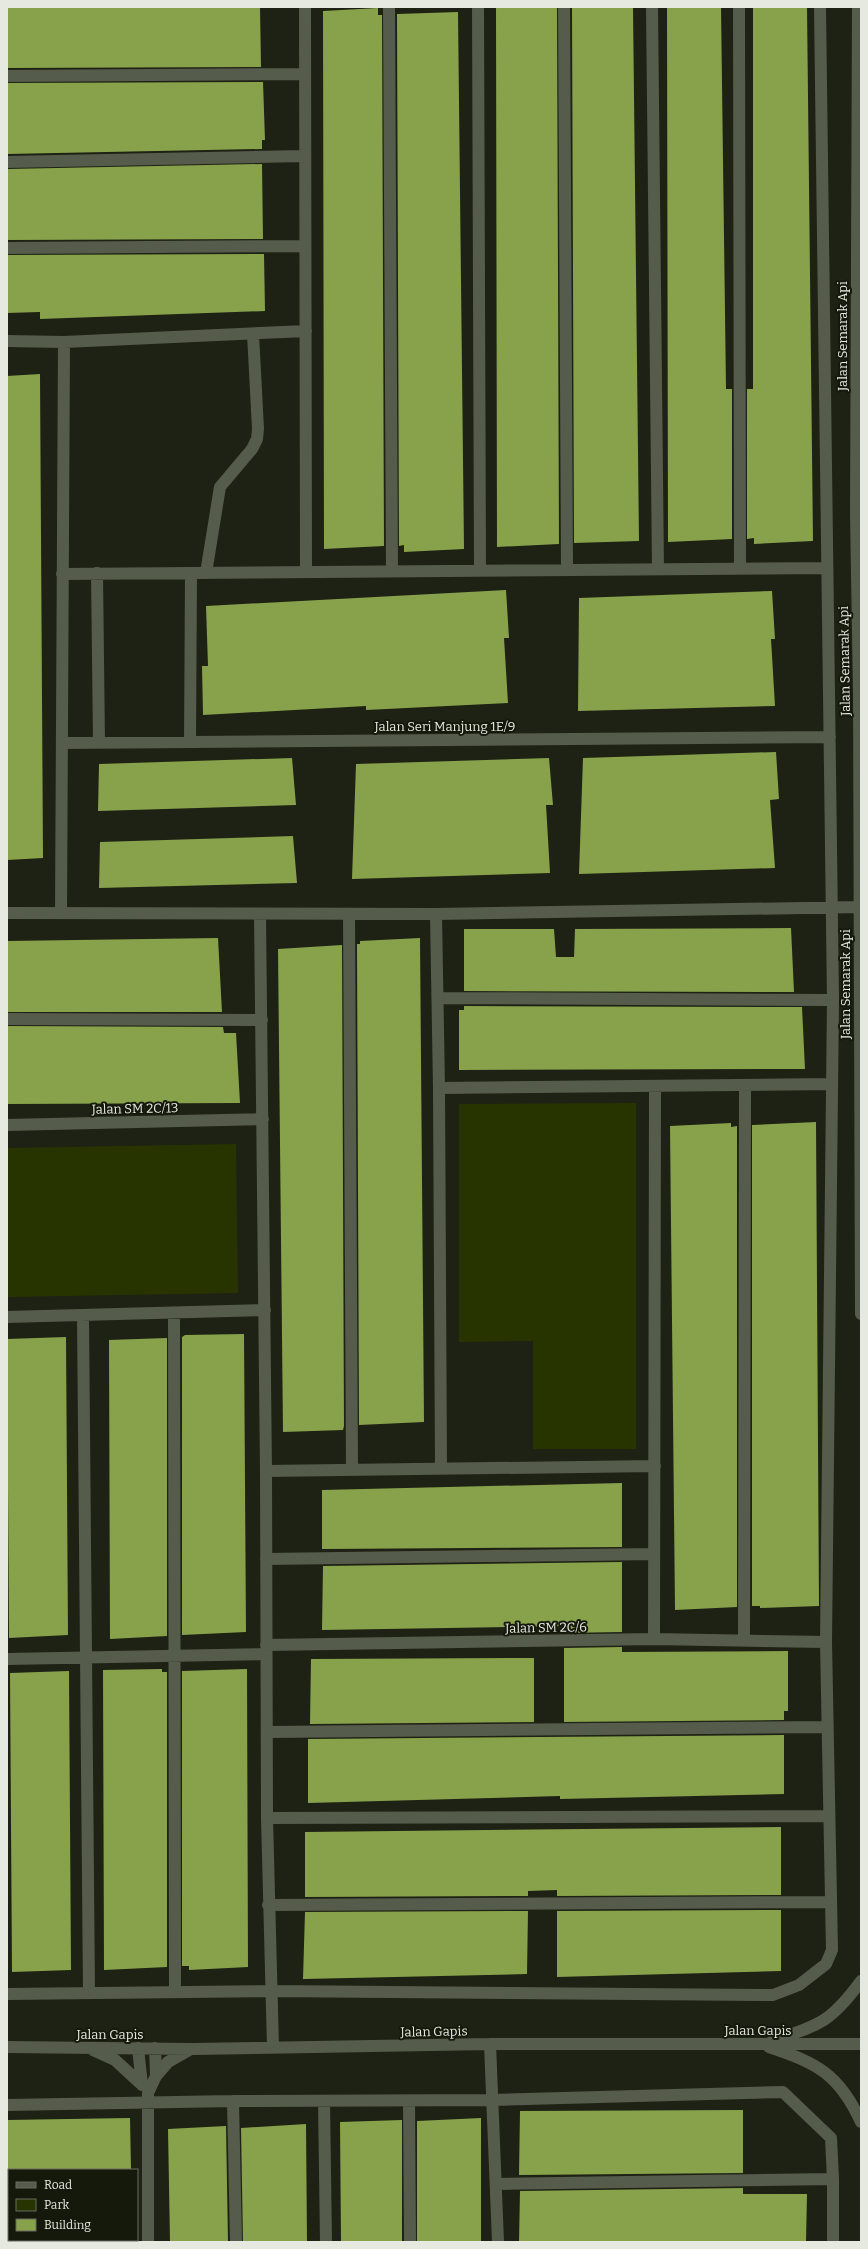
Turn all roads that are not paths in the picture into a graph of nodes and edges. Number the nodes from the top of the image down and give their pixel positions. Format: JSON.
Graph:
{"nodes":[{"id":1,"x":305,"y":7,"type":"edge"},
{"id":2,"x":389,"y":7,"type":"edge"},
{"id":3,"x":478,"y":7,"type":"edge"},
{"id":4,"x":564,"y":7,"type":"edge"},
{"id":5,"x":652,"y":7,"type":"edge"},
{"id":6,"x":739,"y":7,"type":"edge"},
{"id":7,"x":820,"y":7,"type":"edge"},
{"id":8,"x":858,"y":7,"type":"edge"},
{"id":9,"x":306,"y":74,"type":"junction"},
{"id":10,"x":7,"y":76,"type":"edge"},
{"id":11,"x":305,"y":156,"type":"junction"},
{"id":12,"x":7,"y":162,"type":"edge"},
{"id":13,"x":305,"y":246,"type":"junction"},
{"id":14,"x":7,"y":248,"type":"edge"},
{"id":15,"x":306,"y":331,"type":"junction"},
{"id":16,"x":253,"y":334,"type":"junction"},
{"id":17,"x":7,"y":341,"type":"edge"},
{"id":18,"x":64,"y":342,"type":"junction"},
{"id":19,"x":740,"y":568,"type":"junction"},
{"id":20,"x":827,"y":568,"type":"junction"},
{"id":21,"x":658,"y":569,"type":"junction"},
{"id":22,"x":480,"y":570,"type":"junction"},
{"id":23,"x":566,"y":570,"type":"junction"},
{"id":24,"x":392,"y":571,"type":"junction"},
{"id":25,"x":306,"y":572,"type":"junction"},
{"id":26,"x":97,"y":573,"type":"junction"},
{"id":27,"x":191,"y":573,"type":"junction"},
{"id":28,"x":206,"y":573,"type":"junction"},
{"id":29,"x":62,"y":574,"type":"junction"},
{"id":30,"x":830,"y":737,"type":"junction"},
{"id":31,"x":190,"y":742,"type":"junction"},
{"id":32,"x":62,"y":743,"type":"junction"},
{"id":33,"x":99,"y":743,"type":"junction"},
{"id":34,"x":860,"y":907,"type":"edge"},
{"id":35,"x":832,"y":908,"type":"junction"},
{"id":36,"x":7,"y":913,"type":"edge"},
{"id":37,"x":61,"y":913,"type":"junction"},
{"id":38,"x":260,"y":914,"type":"junction"},
{"id":39,"x":349,"y":914,"type":"junction"},
{"id":40,"x":436,"y":914,"type":"junction"},
{"id":41,"x":438,"y":998,"type":"junction"},
{"id":42,"x":833,"y":1000,"type":"junction"},
{"id":43,"x":7,"y":1020,"type":"edge"},
{"id":44,"x":262,"y":1020,"type":"junction"},
{"id":45,"x":832,"y":1084,"type":"junction"},
{"id":46,"x":745,"y":1085,"type":"junction"},
{"id":47,"x":655,"y":1086,"type":"junction"},
{"id":48,"x":439,"y":1088,"type":"junction"},
{"id":49,"x":263,"y":1119,"type":"junction"},
{"id":50,"x":7,"y":1125,"type":"edge"},
{"id":51,"x":265,"y":1310,"type":"junction"},
{"id":52,"x":174,"y":1313,"type":"junction"},
{"id":53,"x":861,"y":1314,"type":"edge"},
{"id":54,"x":83,"y":1316,"type":"junction"},
{"id":55,"x":7,"y":1317,"type":"edge"},
{"id":56,"x":655,"y":1466,"type":"junction"},
{"id":57,"x":441,"y":1468,"type":"junction"},
{"id":58,"x":352,"y":1470,"type":"junction"},
{"id":59,"x":266,"y":1471,"type":"junction"},
{"id":60,"x":654,"y":1554,"type":"junction"},
{"id":61,"x":266,"y":1559,"type":"junction"},
{"id":62,"x":654,"y":1639,"type":"junction"},
{"id":63,"x":744,"y":1641,"type":"junction"},
{"id":64,"x":826,"y":1642,"type":"junction"},
{"id":65,"x":266,"y":1649,"type":"junction"},
{"id":66,"x":176,"y":1656,"type":"junction"},
{"id":67,"x":86,"y":1658,"type":"junction"},
{"id":68,"x":7,"y":1659,"type":"edge"},
{"id":69,"x":827,"y":1727,"type":"junction"},
{"id":70,"x":266,"y":1732,"type":"junction"},
{"id":71,"x":828,"y":1816,"type":"junction"},
{"id":72,"x":267,"y":1818,"type":"junction"},
{"id":73,"x":831,"y":1902,"type":"junction"},
{"id":74,"x":268,"y":1905,"type":"junction"},
{"id":75,"x":861,"y":1981,"type":"edge"},
{"id":76,"x":270,"y":1991,"type":"junction"},
{"id":77,"x":175,"y":1992,"type":"junction"},
{"id":78,"x":89,"y":1993,"type":"junction"},
{"id":79,"x":7,"y":1994,"type":"edge"},
{"id":80,"x":490,"y":2044,"type":"junction"},
{"id":81,"x":760,"y":2044,"type":"junction"},
{"id":82,"x":861,"y":2044,"type":"edge"},
{"id":83,"x":273,"y":2047,"type":"junction"},
{"id":84,"x":7,"y":2048,"type":"edge"},
{"id":85,"x":89,"y":2048,"type":"junction"},
{"id":86,"x":138,"y":2048,"type":"junction"},
{"id":87,"x":155,"y":2048,"type":"junction"},
{"id":88,"x":192,"y":2049,"type":"junction"},
{"id":89,"x":156,"y":2076,"type":"junction"},
{"id":90,"x":145,"y":2093,"type":"junction"},
{"id":91,"x":409,"y":2100,"type":"junction"},
{"id":92,"x":493,"y":2100,"type":"junction"},
{"id":93,"x":233,"y":2101,"type":"junction"},
{"id":94,"x":324,"y":2101,"type":"junction"},
{"id":95,"x":7,"y":2105,"type":"edge"},
{"id":96,"x":861,"y":2122,"type":"edge"},
{"id":97,"x":833,"y":2179,"type":"junction"},
{"id":98,"x":496,"y":2184,"type":"junction"},
{"id":99,"x":142,"y":2200,"type":"edge"},
{"id":100,"x":148,"y":2242,"type":"edge"},
{"id":101,"x":236,"y":2242,"type":"edge"},
{"id":102,"x":326,"y":2242,"type":"edge"},
{"id":103,"x":410,"y":2242,"type":"edge"},
{"id":104,"x":498,"y":2242,"type":"edge"},
{"id":105,"x":833,"y":2242,"type":"edge"}],
"edges":[{"from":1,"to":9,"type":"street"},
{"from":2,"to":24,"type":"street"},
{"from":3,"to":22,"type":"street"},
{"from":4,"to":23,"type":"street"},
{"from":5,"to":21,"type":"street"},
{"from":6,"to":19,"type":"street"},
{"from":7,"to":20,"type":"street"},
{"from":8,"to":34,"type":"street","name":"Jalan Semarak Api"},
{"from":9,"to":10,"type":"street"},
{"from":9,"to":11,"type":"street"},
{"from":11,"to":12,"type":"street"},
{"from":11,"to":13,"type":"street"},
{"from":13,"to":14,"type":"street"},
{"from":13,"to":15,"type":"street"},
{"from":15,"to":16,"type":"street"},
{"from":15,"to":25,"type":"street"},
{"from":16,"to":18,"type":"street"},
{"from":16,"to":28,"type":"street"},
{"from":17,"to":18,"type":"street"},
{"from":18,"to":29,"type":"street"},
{"from":19,"to":20,"type":"street"},
{"from":19,"to":21,"type":"street"},
{"from":20,"to":30,"type":"street"},
{"from":21,"to":23,"type":"street"},
{"from":22,"to":23,"type":"street"},
{"from":22,"to":24,"type":"street"},
{"from":24,"to":25,"type":"street"},
{"from":25,"to":28,"type":"street"},
{"from":26,"to":27,"type":"street"},
{"from":26,"to":29,"type":"street"},
{"from":26,"to":33,"type":"street"},
{"from":27,"to":28,"type":"street"},
{"from":27,"to":31,"type":"street"},
{"from":29,"to":32,"type":"street"},
{"from":30,"to":31,"type":"street","name":"Jalan Seri Manjung 1E/9"},
{"from":30,"to":35,"type":"street"},
{"from":31,"to":33,"type":"street","name":"Jalan Seri Manjung 1E/9"},
{"from":32,"to":33,"type":"street","name":"Jalan Seri Manjung 1E/9"},
{"from":32,"to":37,"type":"street"},
{"from":34,"to":35,"type":"street"},
{"from":34,"to":53,"type":"street","name":"Jalan Semarak Api"},
{"from":35,"to":40,"type":"street"},
{"from":35,"to":42,"type":"street"},
{"from":36,"to":37,"type":"street"},
{"from":37,"to":38,"type":"street"},
{"from":38,"to":39,"type":"street"},
{"from":38,"to":44,"type":"street"},
{"from":39,"to":40,"type":"street"},
{"from":39,"to":58,"type":"street"},
{"from":40,"to":41,"type":"street"},
{"from":41,"to":42,"type":"street"},
{"from":41,"to":48,"type":"street"},
{"from":42,"to":45,"type":"street"},
{"from":43,"to":44,"type":"street"},
{"from":44,"to":49,"type":"street"},
{"from":45,"to":46,"type":"street"},
{"from":45,"to":64,"type":"street"},
{"from":46,"to":47,"type":"street"},
{"from":46,"to":63,"type":"street"},
{"from":47,"to":48,"type":"street"},
{"from":47,"to":56,"type":"street"},
{"from":48,"to":57,"type":"street"},
{"from":49,"to":50,"type":"street","name":"Jalan SM 2C/13"},
{"from":49,"to":51,"type":"street"},
{"from":51,"to":52,"type":"street"},
{"from":51,"to":59,"type":"street"},
{"from":52,"to":54,"type":"street"},
{"from":52,"to":66,"type":"street"},
{"from":54,"to":55,"type":"street"},
{"from":54,"to":67,"type":"street"},
{"from":56,"to":57,"type":"street"},
{"from":56,"to":60,"type":"street"},
{"from":57,"to":58,"type":"street"},
{"from":58,"to":59,"type":"street"},
{"from":59,"to":61,"type":"street"},
{"from":60,"to":61,"type":"street"},
{"from":60,"to":62,"type":"street"},
{"from":61,"to":65,"type":"street"},
{"from":62,"to":63,"type":"street","name":"Jalan SM 2C/6"},
{"from":62,"to":65,"type":"street","name":"Jalan SM 2C/6"},
{"from":63,"to":64,"type":"street","name":"Jalan SM 2C/6"},
{"from":64,"to":69,"type":"street"},
{"from":65,"to":66,"type":"street","name":"Jalan SM 2C/6"},
{"from":65,"to":70,"type":"street"},
{"from":66,"to":67,"type":"street","name":"Jalan SM 2C/6"},
{"from":66,"to":77,"type":"street"},
{"from":67,"to":68,"type":"street","name":"Jalan SM 2C/6"},
{"from":67,"to":78,"type":"street"},
{"from":69,"to":70,"type":"street"},
{"from":69,"to":71,"type":"street"},
{"from":70,"to":72,"type":"street"},
{"from":71,"to":72,"type":"street"},
{"from":71,"to":73,"type":"street"},
{"from":72,"to":74,"type":"street"},
{"from":73,"to":74,"type":"street"},
{"from":73,"to":76,"type":"street"},
{"from":74,"to":76,"type":"street"},
{"from":75,"to":81,"type":"street"},
{"from":76,"to":77,"type":"street"},
{"from":76,"to":83,"type":"street"},
{"from":77,"to":78,"type":"street"},
{"from":78,"to":79,"type":"street"},
{"from":80,"to":81,"type":"street","name":"Jalan Gapis"},
{"from":80,"to":83,"type":"street","name":"Jalan Gapis"},
{"from":80,"to":92,"type":"street"},
{"from":81,"to":82,"type":"street","name":"Jalan Gapis"},
{"from":81,"to":96,"type":"street"},
{"from":83,"to":88,"type":"street","name":"Jalan Gapis"},
{"from":84,"to":85,"type":"street","name":"Jalan Gapis"},
{"from":85,"to":86,"type":"street","name":"Jalan Gapis"},
{"from":85,"to":90,"type":"street"},
{"from":86,"to":87,"type":"street","name":"Jalan Gapis"},
{"from":86,"to":90,"type":"street"},
{"from":87,"to":88,"type":"street","name":"Jalan Gapis"},
{"from":87,"to":89,"type":"street"},
{"from":88,"to":89,"type":"street"},
{"from":89,"to":90,"type":"street"},
{"from":90,"to":93,"type":"street"},
{"from":90,"to":95,"type":"street"},
{"from":90,"to":99,"type":"street"},
{"from":91,"to":92,"type":"street"},
{"from":91,"to":94,"type":"street"},
{"from":91,"to":103,"type":"street"},
{"from":92,"to":97,"type":"street"},
{"from":92,"to":98,"type":"street"},
{"from":93,"to":94,"type":"street"},
{"from":93,"to":101,"type":"street"},
{"from":94,"to":102,"type":"street"},
{"from":97,"to":98,"type":"street"},
{"from":97,"to":105,"type":"street"},
{"from":98,"to":104,"type":"street"},
{"from":99,"to":100,"type":"street"}]}
